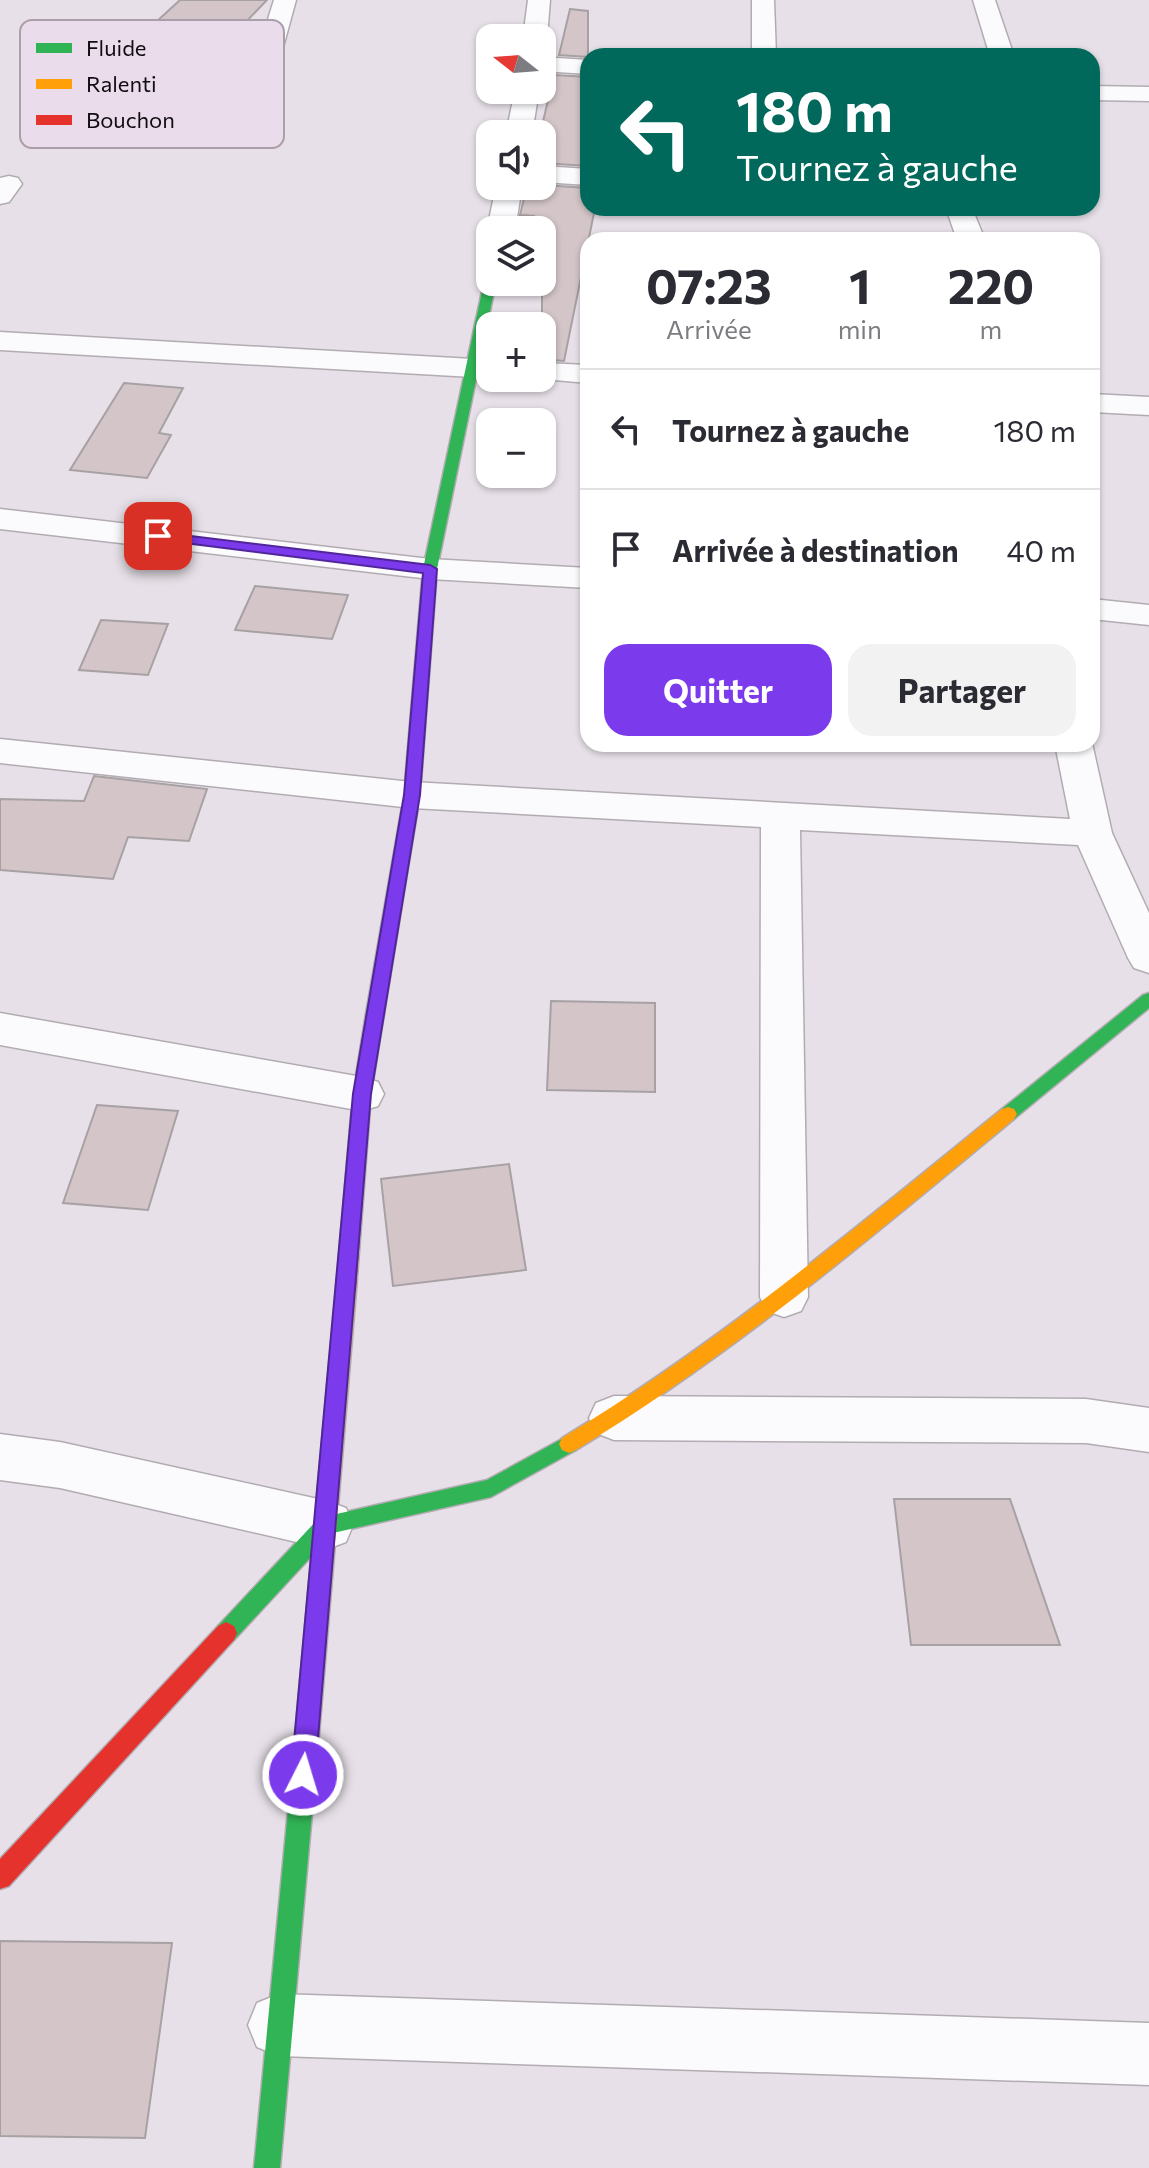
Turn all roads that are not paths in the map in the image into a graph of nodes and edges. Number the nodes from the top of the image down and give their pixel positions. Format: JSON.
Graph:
{"nodes":[{"id":1,"x":285,"y":0,"type":"edge"},
{"id":2,"x":539,"y":0,"type":"edge"},
{"id":3,"x":763,"y":0,"type":"edge"},
{"id":4,"x":984,"y":0,"type":"edge"},
{"id":5,"x":279,"y":20,"type":"edge"},
{"id":6,"x":536,"y":24,"type":"edge"},
{"id":7,"x":764,"y":48,"type":"edge"},
{"id":8,"x":999,"y":48,"type":"edge"},
{"id":9,"x":556,"y":65,"type":"edge"},
{"id":10,"x":580,"y":66,"type":"edge"},
{"id":11,"x":1100,"y":93,"type":"edge"},
{"id":12,"x":1149,"y":94,"type":"edge"},
{"id":13,"x":556,"y":175,"type":"edge"},
{"id":14,"x":580,"y":176,"type":"edge"},
{"id":15,"x":0,"y":341,"type":"edge"},
{"id":16,"x":476,"y":368,"type":"edge"},
{"id":17,"x":556,"y":373,"type":"edge"},
{"id":18,"x":580,"y":374,"type":"edge"},
{"id":19,"x":476,"y":391,"type":"edge"},
{"id":20,"x":1100,"y":403,"type":"edge"},
{"id":21,"x":1149,"y":406,"type":"edge"},
{"id":22,"x":0,"y":519,"type":"edge"},
{"id":23,"x":430,"y":569,"type":"junction"},
{"id":24,"x":580,"y":578,"type":"edge"},
{"id":25,"x":1100,"y":610,"type":"edge"},
{"id":26,"x":1149,"y":615,"type":"edge"},
{"id":27,"x":0,"y":751,"type":"edge"},
{"id":28,"x":1076,"y":752,"type":"edge"},
{"id":29,"x":412,"y":795,"type":"junction"},
{"id":30,"x":780,"y":816,"type":"junction"},
{"id":31,"x":1092,"y":833,"type":"junction"},
{"id":32,"x":1149,"y":958,"type":"edge"},
{"id":33,"x":1149,"y":999,"type":"edge"},
{"id":34,"x":0,"y":1029,"type":"edge"},
{"id":35,"x":362,"y":1094,"type":"junction"},
{"id":36,"x":784,"y":1297,"type":"junction"},
{"id":37,"x":614,"y":1418,"type":"junction"},
{"id":38,"x":1149,"y":1430,"type":"edge"},
{"id":39,"x":0,"y":1457,"type":"edge"},
{"id":40,"x":327,"y":1525,"type":"junction"},
{"id":41,"x":0,"y":1877,"type":"edge"},
{"id":42,"x":279,"y":2025,"type":"junction"},
{"id":43,"x":1149,"y":2054,"type":"edge"},
{"id":44,"x":267,"y":2168,"type":"edge"}],
"edges":[{"from":1,"to":5,"type":"street"},
{"from":2,"to":6,"type":"street"},
{"from":3,"to":7,"type":"street"},
{"from":4,"to":8,"type":"street"},
{"from":9,"to":10,"type":"street"},
{"from":11,"to":12,"type":"street"},
{"from":13,"to":14,"type":"street"},
{"from":15,"to":16,"type":"street"},
{"from":17,"to":18,"type":"street"},
{"from":19,"to":23,"type":"street"},
{"from":20,"to":21,"type":"street"},
{"from":22,"to":23,"type":"street"},
{"from":23,"to":24,"type":"street"},
{"from":23,"to":29,"type":"street"},
{"from":25,"to":26,"type":"street"},
{"from":27,"to":29,"type":"street"},
{"from":28,"to":31,"type":"street"},
{"from":29,"to":30,"type":"street"},
{"from":29,"to":35,"type":"street"},
{"from":30,"to":31,"type":"street"},
{"from":30,"to":36,"type":"street"},
{"from":31,"to":32,"type":"street"},
{"from":33,"to":36,"type":"street"},
{"from":34,"to":35,"type":"street"},
{"from":35,"to":40,"type":"street"},
{"from":36,"to":37,"type":"street"},
{"from":37,"to":38,"type":"street"},
{"from":37,"to":40,"type":"street"},
{"from":39,"to":40,"type":"street"},
{"from":40,"to":41,"type":"street"},
{"from":40,"to":42,"type":"street"},
{"from":42,"to":43,"type":"street"},
{"from":42,"to":44,"type":"street"}]}
